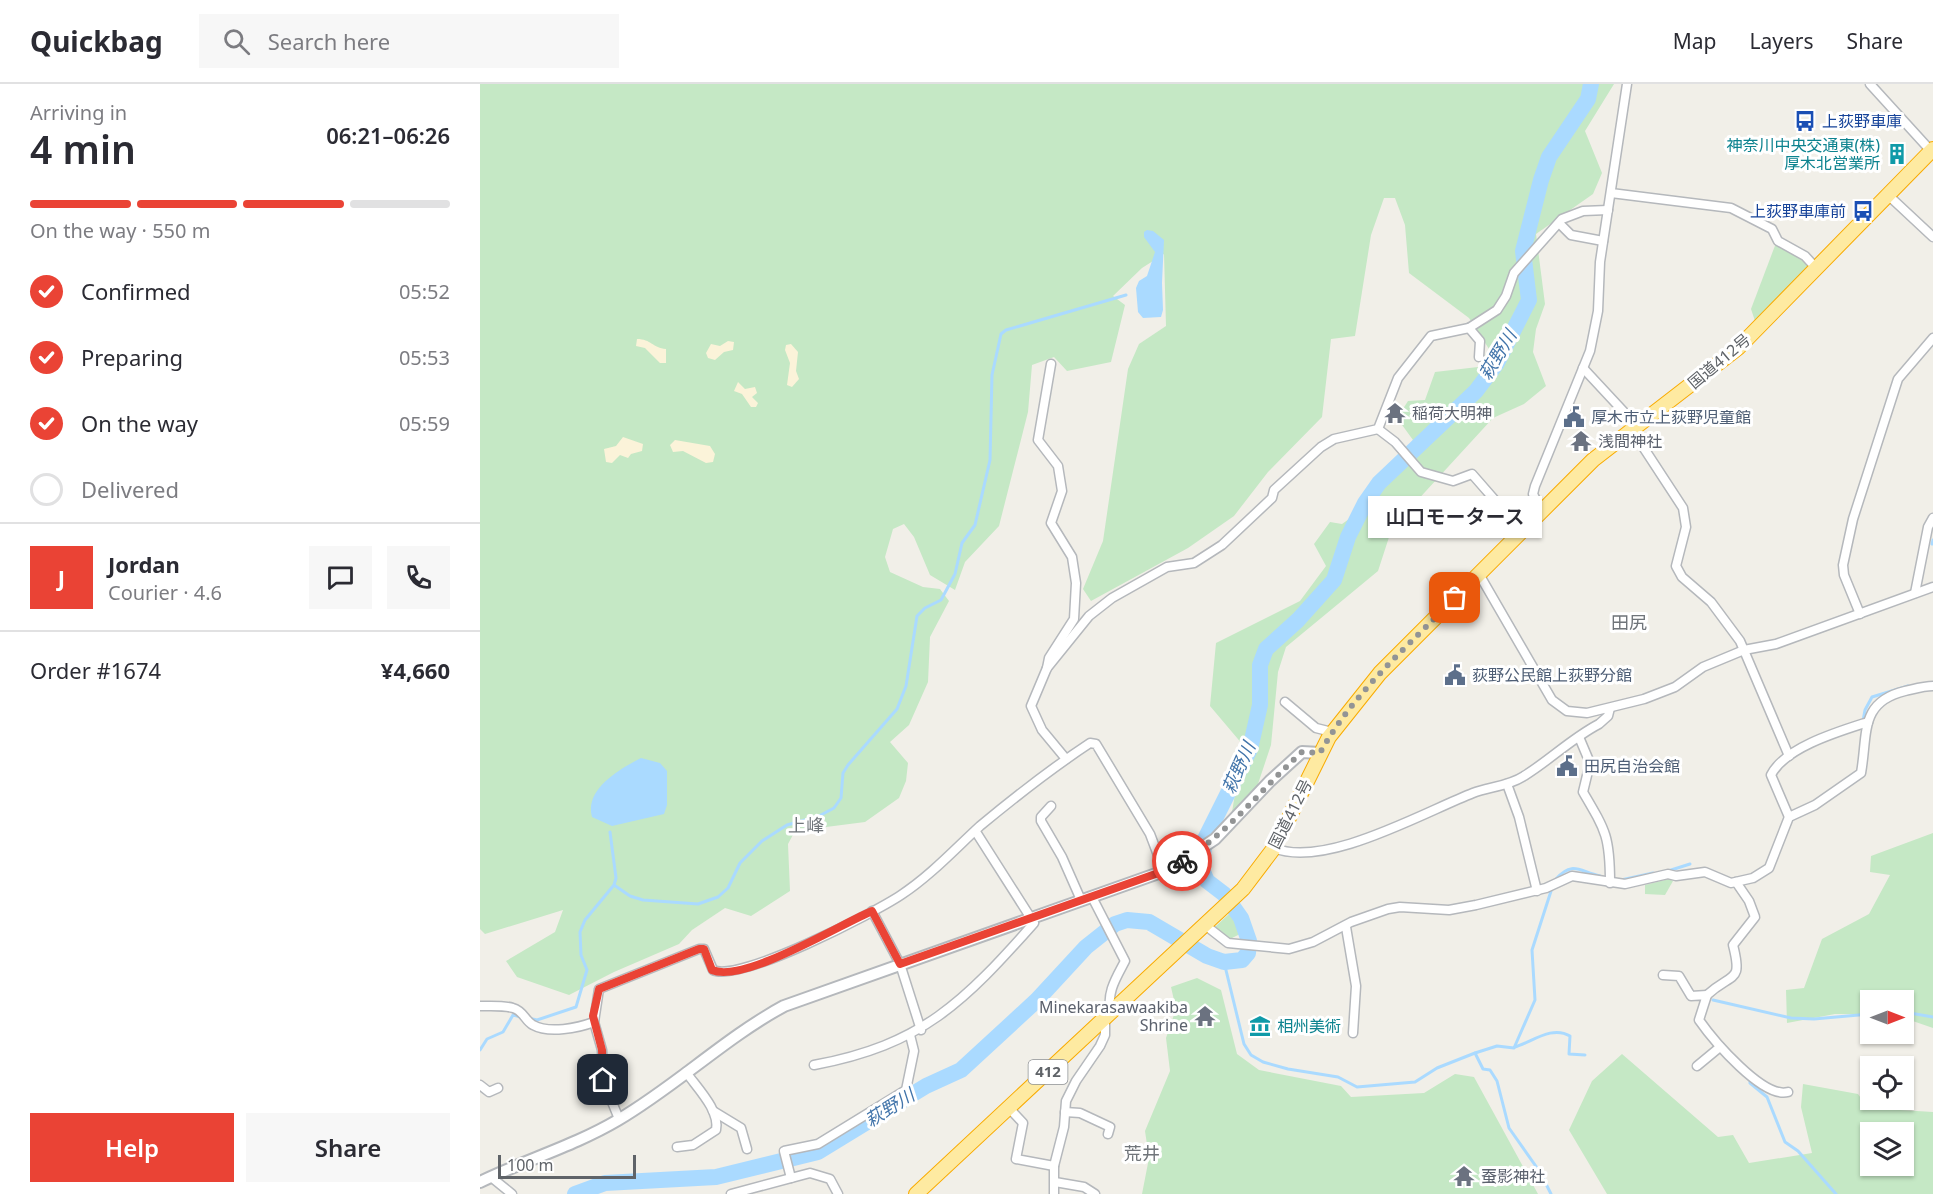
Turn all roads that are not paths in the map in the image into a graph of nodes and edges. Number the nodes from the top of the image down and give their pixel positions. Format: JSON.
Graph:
{"nodes":[{"id":1,"x":1627,"y":84,"type":"edge"},
{"id":2,"x":1870,"y":84,"type":"edge"},
{"id":3,"x":1932,"y":150,"type":"edge"},
{"id":4,"x":1611,"y":193,"type":"junction"},
{"id":5,"x":1888,"y":195,"type":"junction"},
{"id":6,"x":1608,"y":210,"type":"junction"},
{"id":7,"x":1560,"y":224,"type":"junction"},
{"id":8,"x":1933,"y":237,"type":"edge"},
{"id":9,"x":1603,"y":241,"type":"junction"},
{"id":10,"x":1817,"y":269,"type":"junction"},
{"id":11,"x":1469,"y":328,"type":"junction"},
{"id":12,"x":1933,"y":338,"type":"edge"},
{"id":13,"x":1479,"y":357,"type":"dead end"},
{"id":14,"x":1052,"y":364,"type":"dead end"},
{"id":15,"x":1583,"y":368,"type":"junction"},
{"id":16,"x":1634,"y":428,"type":"junction"},
{"id":17,"x":1378,"y":429,"type":"junction"},
{"id":18,"x":1541,"y":510,"type":"junction"},
{"id":19,"x":1933,"y":518,"type":"edge"},
{"id":20,"x":1521,"y":530,"type":"junction"},
{"id":21,"x":1479,"y":574,"type":"junction"},
{"id":22,"x":1933,"y":587,"type":"edge"},
{"id":23,"x":1916,"y":593,"type":"junction"},
{"id":24,"x":1860,"y":614,"type":"junction"},
{"id":25,"x":1744,"y":650,"type":"junction"},
{"id":26,"x":1047,"y":668,"type":"junction"},
{"id":27,"x":1933,"y":686,"type":"edge"},
{"id":28,"x":1285,"y":702,"type":"dead end"},
{"id":29,"x":1610,"y":708,"type":"junction"},
{"id":30,"x":1868,"y":722,"type":"junction"},
{"id":31,"x":1332,"y":732,"type":"junction"},
{"id":32,"x":1579,"y":737,"type":"junction"},
{"id":33,"x":1320,"y":753,"type":"junction"},
{"id":34,"x":1789,"y":756,"type":"junction"},
{"id":35,"x":1066,"y":759,"type":"junction"},
{"id":36,"x":1507,"y":784,"type":"junction"},
{"id":37,"x":1051,"y":806,"type":"dead end"},
{"id":38,"x":1789,"y":816,"type":"junction"},
{"id":39,"x":975,"y":832,"type":"junction"},
{"id":40,"x":1274,"y":848,"type":"junction"},
{"id":41,"x":1164,"y":871,"type":"junction"},
{"id":42,"x":1610,"y":879,"type":"junction"},
{"id":43,"x":1736,"y":882,"type":"junction"},
{"id":44,"x":1537,"y":891,"type":"junction"},
{"id":45,"x":1092,"y":897,"type":"junction"},
{"id":46,"x":1081,"y":900,"type":"junction"},
{"id":47,"x":872,"y":911,"type":"junction"},
{"id":48,"x":1032,"y":918,"type":"junction"},
{"id":49,"x":1346,"y":927,"type":"junction"},
{"id":50,"x":1201,"y":929,"type":"junction"},
{"id":51,"x":900,"y":964,"type":"junction"},
{"id":52,"x":1663,"y":975,"type":"dead end"},
{"id":53,"x":1707,"y":995,"type":"junction"},
{"id":54,"x":480,"y":1006,"type":"edge"},
{"id":55,"x":1108,"y":1016,"type":"junction"},
{"id":56,"x":594,"y":1023,"type":"junction"},
{"id":57,"x":921,"y":1030,"type":"junction"},
{"id":58,"x":1353,"y":1033,"type":"dead end"},
{"id":59,"x":910,"y":1035,"type":"junction"},
{"id":60,"x":1720,"y":1047,"type":"junction"},
{"id":61,"x":814,"y":1065,"type":"dead end"},
{"id":62,"x":1696,"y":1066,"type":"dead end"},
{"id":63,"x":686,"y":1072,"type":"junction"},
{"id":64,"x":480,"y":1085,"type":"edge"},
{"id":65,"x":498,"y":1088,"type":"dead end"},
{"id":66,"x":1786,"y":1094,"type":"dead end"},
{"id":67,"x":1009,"y":1108,"type":"junction"},
{"id":68,"x":713,"y":1111,"type":"junction"},
{"id":69,"x":1065,"y":1112,"type":"junction"},
{"id":70,"x":619,"y":1119,"type":"junction"},
{"id":71,"x":1111,"y":1127,"type":"dead end"},
{"id":72,"x":677,"y":1147,"type":"dead end"},
{"id":73,"x":747,"y":1149,"type":"dead end"},
{"id":74,"x":1054,"y":1166,"type":"junction"},
{"id":75,"x":491,"y":1177,"type":"junction"},
{"id":76,"x":791,"y":1178,"type":"junction"},
{"id":77,"x":480,"y":1182,"type":"edge"},
{"id":78,"x":1055,"y":1182,"type":"junction"},
{"id":79,"x":512,"y":1194,"type":"edge"},
{"id":80,"x":731,"y":1194,"type":"edge"},
{"id":81,"x":838,"y":1194,"type":"edge"},
{"id":82,"x":916,"y":1194,"type":"edge"},
{"id":83,"x":1054,"y":1194,"type":"edge"},
{"id":84,"x":1095,"y":1194,"type":"edge"}],
"edges":[{"from":1,"to":4,"type":"street"},
{"from":2,"to":3,"type":"street"},
{"from":3,"to":5,"type":"highway","name":"国道412号","number":"412"},
{"from":4,"to":6,"type":"street"},
{"from":4,"to":10,"type":"street"},
{"from":5,"to":8,"type":"street"},
{"from":5,"to":10,"type":"highway","name":"国道412号","number":"412"},
{"from":6,"to":7,"type":"street"},
{"from":6,"to":9,"type":"street"},
{"from":7,"to":9,"type":"street"},
{"from":7,"to":11,"type":"street"},
{"from":9,"to":15,"type":"street"},
{"from":10,"to":16,"type":"highway","name":"国道412号","number":"412"},
{"from":11,"to":13,"type":"street"},
{"from":11,"to":17,"type":"street"},
{"from":12,"to":24,"type":"street"},
{"from":14,"to":26,"type":"street"},
{"from":15,"to":16,"type":"street"},
{"from":15,"to":18,"type":"street"},
{"from":16,"to":18,"type":"highway","name":"国道412号","number":"412"},
{"from":16,"to":25,"type":"street"},
{"from":17,"to":20,"type":"street"},
{"from":17,"to":26,"type":"street"},
{"from":18,"to":20,"type":"highway","name":"国道412号","number":"412"},
{"from":19,"to":23,"type":"street"},
{"from":20,"to":21,"type":"highway","name":"国道412号","number":"412"},
{"from":21,"to":29,"type":"street"},
{"from":21,"to":31,"type":"highway","name":"国道412号","number":"412"},
{"from":22,"to":23,"type":"street"},
{"from":23,"to":24,"type":"street"},
{"from":24,"to":25,"type":"street"},
{"from":25,"to":29,"type":"street"},
{"from":25,"to":34,"type":"street"},
{"from":26,"to":35,"type":"street"},
{"from":27,"to":30,"type":"street"},
{"from":28,"to":31,"type":"street"},
{"from":29,"to":32,"type":"street"},
{"from":30,"to":34,"type":"street"},
{"from":30,"to":38,"type":"street"},
{"from":31,"to":33,"type":"highway","name":"国道412号","number":"412"},
{"from":32,"to":36,"type":"street"},
{"from":32,"to":42,"type":"street"},
{"from":33,"to":40,"type":"highway","name":"国道412号","number":"412"},
{"from":33,"to":41,"type":"street"},
{"from":34,"to":38,"type":"street"},
{"from":35,"to":39,"type":"street"},
{"from":35,"to":41,"type":"street"},
{"from":36,"to":40,"type":"street"},
{"from":36,"to":44,"type":"street"},
{"from":37,"to":46,"type":"street"},
{"from":38,"to":43,"type":"street"},
{"from":39,"to":47,"type":"street"},
{"from":39,"to":48,"type":"street"},
{"from":40,"to":50,"type":"highway","name":"国道412号","number":"412"},
{"from":41,"to":45,"type":"street"},
{"from":42,"to":43,"type":"street"},
{"from":42,"to":44,"type":"street"},
{"from":43,"to":53,"type":"street"},
{"from":44,"to":49,"type":"street"},
{"from":45,"to":46,"type":"street"},
{"from":45,"to":55,"type":"street"},
{"from":46,"to":48,"type":"street"},
{"from":47,"to":51,"type":"street"},
{"from":47,"to":56,"type":"street"},
{"from":48,"to":51,"type":"street"},
{"from":48,"to":57,"type":"street"},
{"from":49,"to":50,"type":"street"},
{"from":49,"to":58,"type":"street"},
{"from":50,"to":55,"type":"highway","name":"国道412号","number":"412"},
{"from":51,"to":57,"type":"street"},
{"from":51,"to":63,"type":"street"},
{"from":52,"to":53,"type":"street"},
{"from":53,"to":60,"type":"street"},
{"from":54,"to":56,"type":"street"},
{"from":55,"to":67,"type":"highway","name":"国道412号","number":"412"},
{"from":55,"to":69,"type":"street"},
{"from":56,"to":70,"type":"street"},
{"from":57,"to":59,"type":"street"},
{"from":59,"to":61,"type":"street"},
{"from":59,"to":76,"type":"street"},
{"from":60,"to":62,"type":"street"},
{"from":60,"to":66,"type":"street"},
{"from":63,"to":68,"type":"street"},
{"from":63,"to":70,"type":"street"},
{"from":64,"to":65,"type":"street"},
{"from":67,"to":74,"type":"street"},
{"from":67,"to":82,"type":"highway","name":"国道412号","number":"412"},
{"from":68,"to":72,"type":"street"},
{"from":68,"to":73,"type":"street"},
{"from":69,"to":71,"type":"street"},
{"from":69,"to":74,"type":"street"},
{"from":70,"to":75,"type":"street"},
{"from":74,"to":78,"type":"street"},
{"from":75,"to":77,"type":"street"},
{"from":75,"to":79,"type":"street"},
{"from":76,"to":80,"type":"street"},
{"from":76,"to":81,"type":"street"},
{"from":78,"to":83,"type":"street"},
{"from":78,"to":84,"type":"street"}]}
